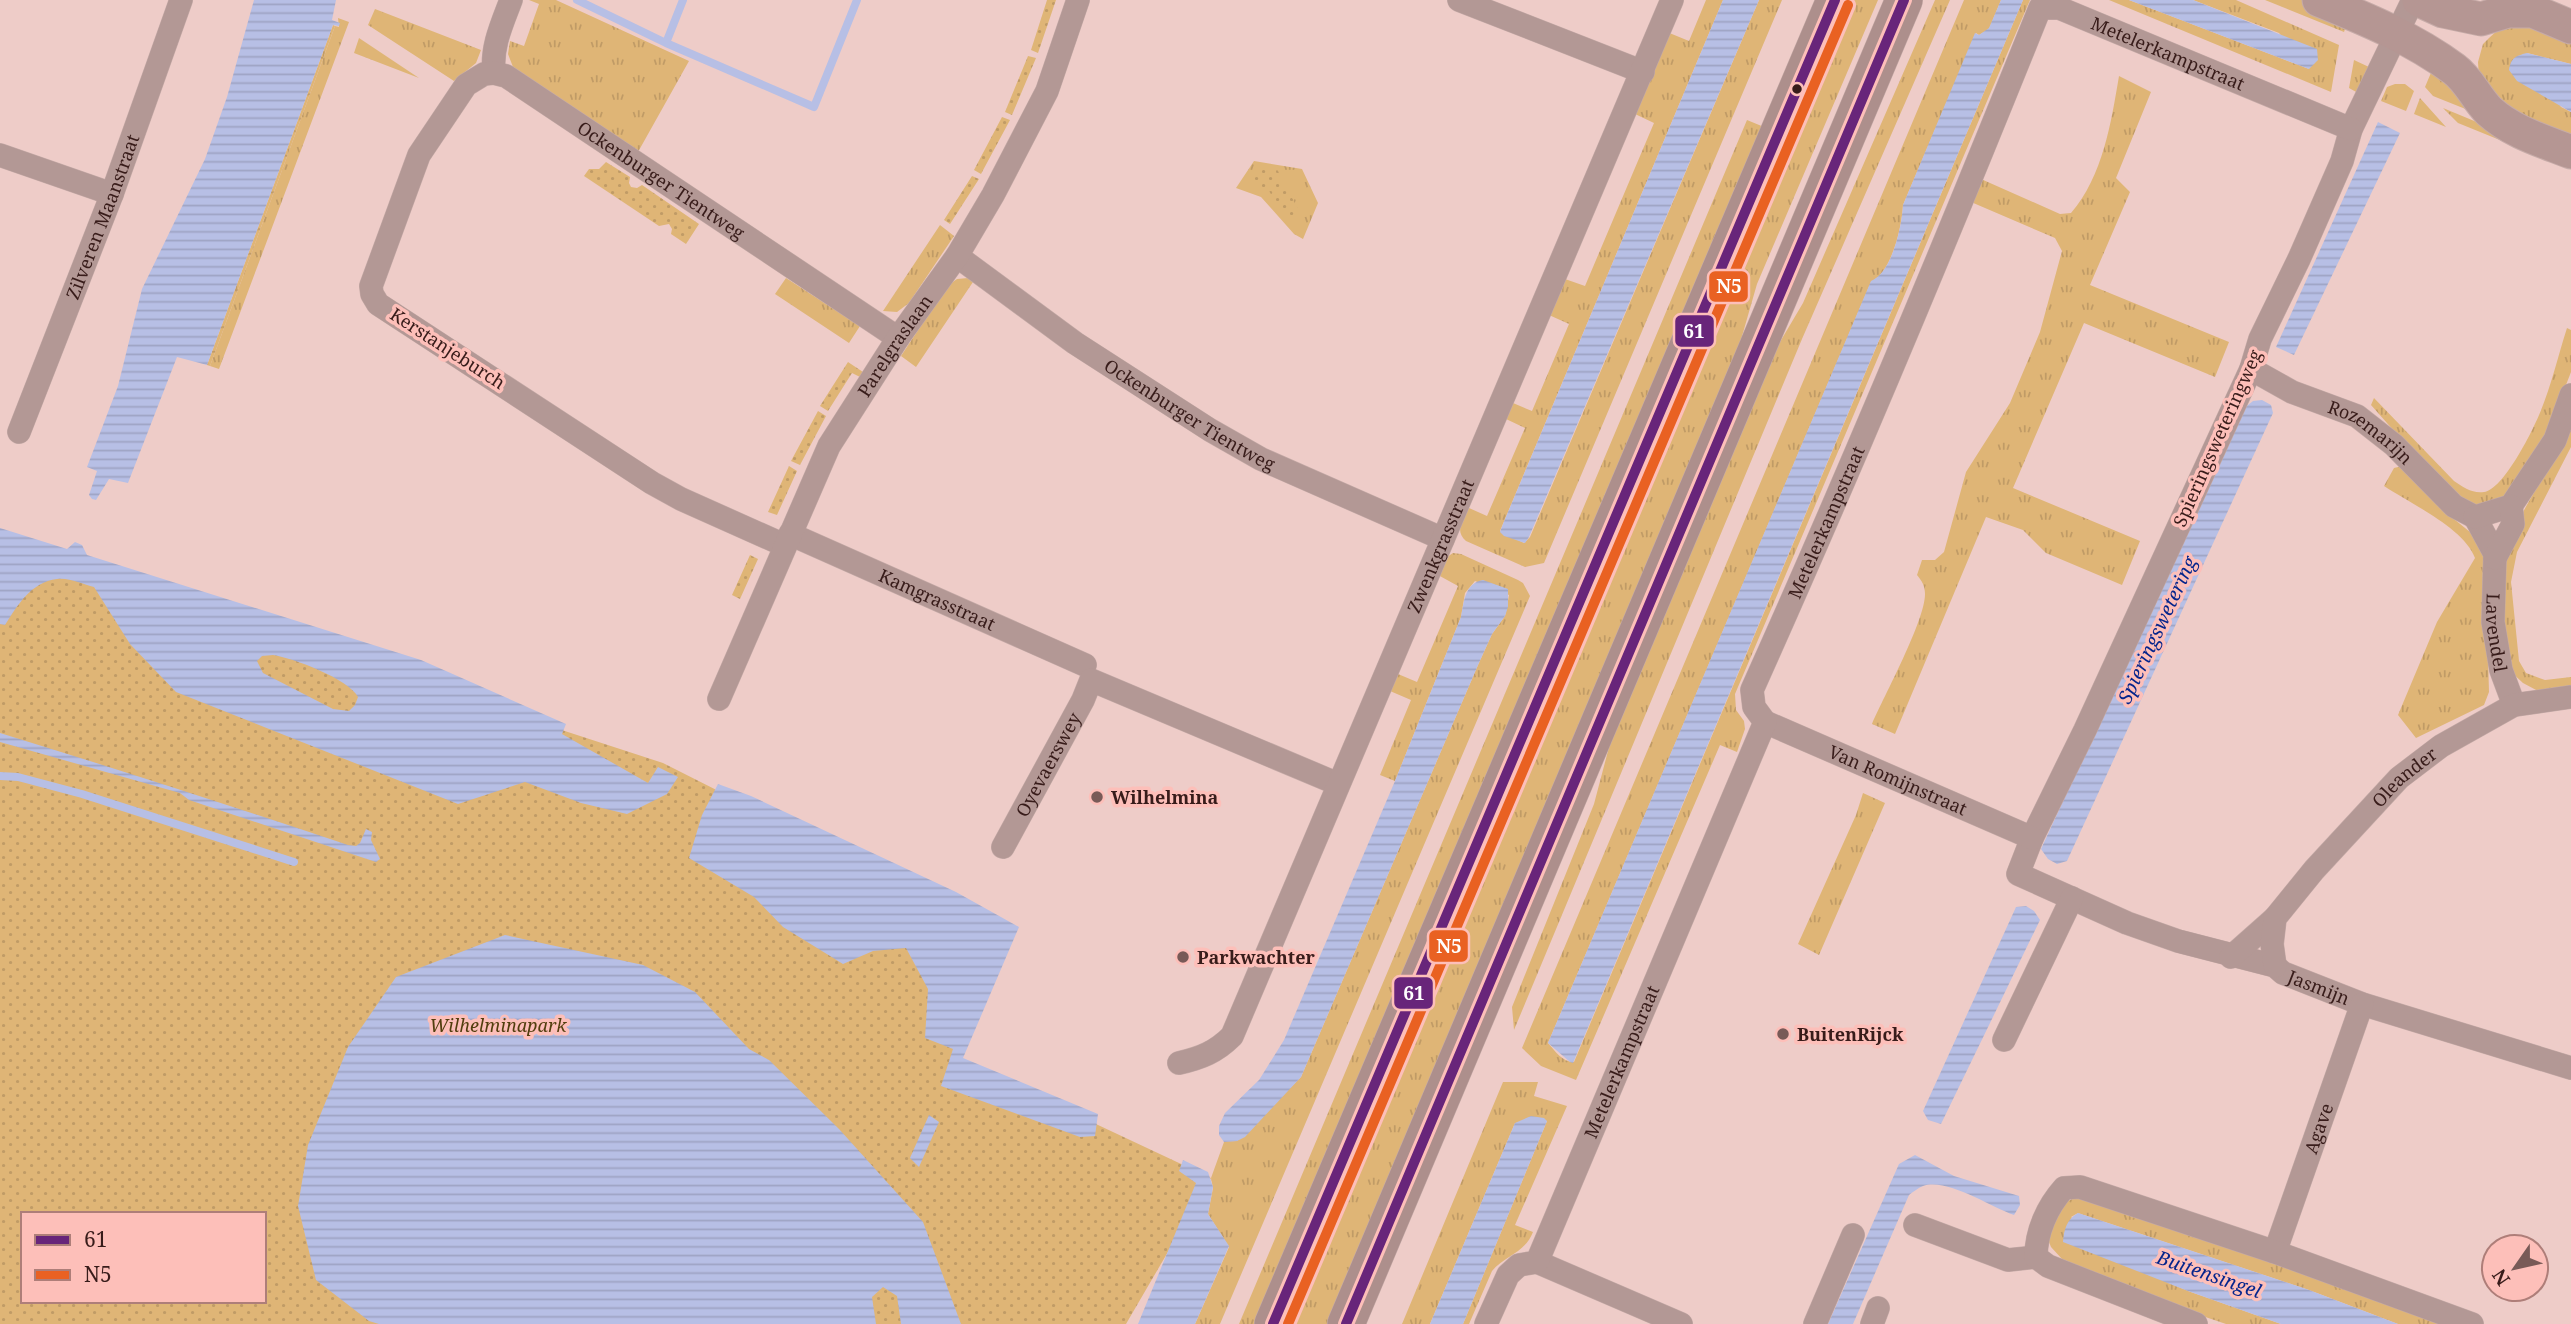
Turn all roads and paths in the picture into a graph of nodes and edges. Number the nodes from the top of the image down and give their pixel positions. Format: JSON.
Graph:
{"nodes":[{"id":1,"x":181,"y":0,"type":"edge"},
{"id":2,"x":511,"y":0,"type":"edge"},
{"id":3,"x":1078,"y":0,"type":"edge"},
{"id":4,"x":1459,"y":0,"type":"edge"},
{"id":5,"x":1672,"y":0,"type":"edge"},
{"id":6,"x":1835,"y":0,"type":"edge"},
{"id":7,"x":1904,"y":0,"type":"edge"},
{"id":8,"x":2319,"y":0,"type":"edge"},
{"id":9,"x":2413,"y":0,"type":"edge"},
{"id":10,"x":2419,"y":0,"type":"edge"},
{"id":11,"x":2481,"y":19,"type":"junction"},
{"id":12,"x":2571,"y":27,"type":"edge"},
{"id":13,"x":2396,"y":35,"type":"junction"},
{"id":14,"x":2458,"y":71,"type":"junction"},
{"id":15,"x":1643,"y":72,"type":"junction"},
{"id":16,"x":494,"y":73,"type":"junction"},
{"id":17,"x":2351,"y":129,"type":"junction"},
{"id":18,"x":2571,"y":152,"type":"edge"},
{"id":19,"x":5,"y":157,"type":"edge"},
{"id":20,"x":112,"y":194,"type":"junction"},
{"id":21,"x":957,"y":256,"type":"junction"},
{"id":22,"x":898,"y":338,"type":"junction"},
{"id":23,"x":2251,"y":369,"type":"junction"},
{"id":24,"x":2571,"y":395,"type":"edge"},
{"id":25,"x":19,"y":432,"type":"dead end"},
{"id":26,"x":2511,"y":506,"type":"junction"},
{"id":27,"x":2475,"y":517,"type":"junction"},
{"id":28,"x":787,"y":539,"type":"junction"},
{"id":29,"x":1443,"y":539,"type":"junction"},
{"id":30,"x":2495,"y":558,"type":"junction"},
{"id":31,"x":1088,"y":673,"type":"junction"},
{"id":32,"x":2571,"y":697,"type":"edge"},
{"id":33,"x":719,"y":699,"type":"dead end"},
{"id":34,"x":2514,"y":705,"type":"junction"},
{"id":35,"x":1765,"y":722,"type":"junction"},
{"id":36,"x":1338,"y":784,"type":"junction"},
{"id":37,"x":2032,"y":838,"type":"junction"},
{"id":38,"x":1003,"y":847,"type":"dead end"},
{"id":39,"x":2018,"y":874,"type":"joint"},
{"id":40,"x":2072,"y":898,"type":"junction"},
{"id":41,"x":2275,"y":918,"type":"junction"},
{"id":42,"x":2231,"y":957,"type":"junction"},
{"id":43,"x":2275,"y":966,"type":"junction"},
{"id":44,"x":2362,"y":1004,"type":"junction"},
{"id":45,"x":2004,"y":1040,"type":"dead end"},
{"id":46,"x":1179,"y":1063,"type":"dead end"},
{"id":47,"x":2571,"y":1068,"type":"edge"},
{"id":48,"x":1916,"y":1225,"type":"dead end"},
{"id":49,"x":1853,"y":1235,"type":"dead end"},
{"id":50,"x":2275,"y":1252,"type":"junction"},
{"id":51,"x":2036,"y":1257,"type":"junction"},
{"id":52,"x":1537,"y":1262,"type":"junction"},
{"id":53,"x":1273,"y":1324,"type":"edge"},
{"id":54,"x":1346,"y":1324,"type":"edge"},
{"id":55,"x":1486,"y":1324,"type":"edge"},
{"id":56,"x":1681,"y":1324,"type":"edge"},
{"id":57,"x":1815,"y":1324,"type":"edge"},
{"id":58,"x":2196,"y":1324,"type":"edge"},
{"id":59,"x":2473,"y":1324,"type":"edge"}],
"edges":[{"from":1,"to":20,"type":"street","name":"Zilveren Maanstraat"},
{"from":2,"to":16,"type":"street"},
{"from":3,"to":21,"type":"street","name":"Parelgraslaan"},
{"from":4,"to":15,"type":"street"},
{"from":5,"to":15,"type":"street","name":"Zwenkgrasstraat"},
{"from":6,"to":53,"type":"main road"},
{"from":7,"to":54,"type":"main road"},
{"from":8,"to":13,"type":"street"},
{"from":9,"to":13,"type":"street","name":"Spieringsweteringweg"},
{"from":10,"to":11,"type":"street"},
{"from":11,"to":12,"type":"street"},
{"from":11,"to":14,"type":"street"},
{"from":13,"to":14,"type":"street"},
{"from":13,"to":17,"type":"street","name":"Spieringsweteringweg"},
{"from":14,"to":18,"type":"street"},
{"from":15,"to":29,"type":"street","name":"Zwenkgrasstraat"},
{"from":16,"to":22,"type":"street","name":"Ockenburger Tientweg"},
{"from":16,"to":28,"type":"street","name":"Kerstanjeburch"},
{"from":17,"to":23,"type":"street","name":"Spieringsweteringweg"},
{"from":17,"to":35,"type":"street","name":"Metelerkampstraat"},
{"from":19,"to":20,"type":"street"},
{"from":20,"to":25,"type":"street","name":"Zilveren Maanstraat"},
{"from":21,"to":22,"type":"street","name":"Parelgraslaan"},
{"from":21,"to":29,"type":"street","name":"Ockenburger Tientweg"},
{"from":22,"to":28,"type":"street","name":"Parelgraslaan"},
{"from":23,"to":27,"type":"street","name":"Rozemarijn"},
{"from":23,"to":37,"type":"street","name":"Spieringsweteringweg"},
{"from":24,"to":26,"type":"street","name":"Lavendel"},
{"from":26,"to":27,"type":"street"},
{"from":26,"to":30,"type":"street","name":"Lavendel"},
{"from":27,"to":30,"type":"street","name":"Lavendel"},
{"from":28,"to":31,"type":"street","name":"Kamgrasstraat"},
{"from":28,"to":33,"type":"street","name":"Parelgraslaan"},
{"from":29,"to":36,"type":"street","name":"Zwenkgrasstraat"},
{"from":30,"to":34,"type":"street","name":"Lavendel"},
{"from":31,"to":36,"type":"street","name":"Kamgrasstraat"},
{"from":31,"to":38,"type":"street","name":"Oyevaerswey"},
{"from":32,"to":34,"type":"street","name":"Oleander"},
{"from":34,"to":41,"type":"street","name":"Oleander"},
{"from":35,"to":37,"type":"street","name":"Van Romijnstraat"},
{"from":35,"to":52,"type":"street","name":"Metelerkampstraat"},
{"from":36,"to":46,"type":"street","name":"Zwenkgrasstraat"},
{"from":37,"to":39,"type":"street","name":"Spieringsweteringweg"},
{"from":39,"to":40,"type":"street","name":"Jasmijn"},
{"from":40,"to":42,"type":"street","name":"Jasmijn"},
{"from":40,"to":45,"type":"street"},
{"from":41,"to":42,"type":"street","name":"Oleander"},
{"from":41,"to":43,"type":"street"},
{"from":42,"to":43,"type":"street","name":"Jasmijn"},
{"from":43,"to":44,"type":"street","name":"Jasmijn"},
{"from":44,"to":47,"type":"street","name":"Jasmijn"},
{"from":44,"to":50,"type":"street","name":"Agave"},
{"from":48,"to":51,"type":"street"},
{"from":49,"to":57,"type":"street"},
{"from":50,"to":51,"type":"street"},
{"from":50,"to":59,"type":"street"},
{"from":51,"to":58,"type":"street"},
{"from":52,"to":55,"type":"street"},
{"from":52,"to":56,"type":"street"}]}
